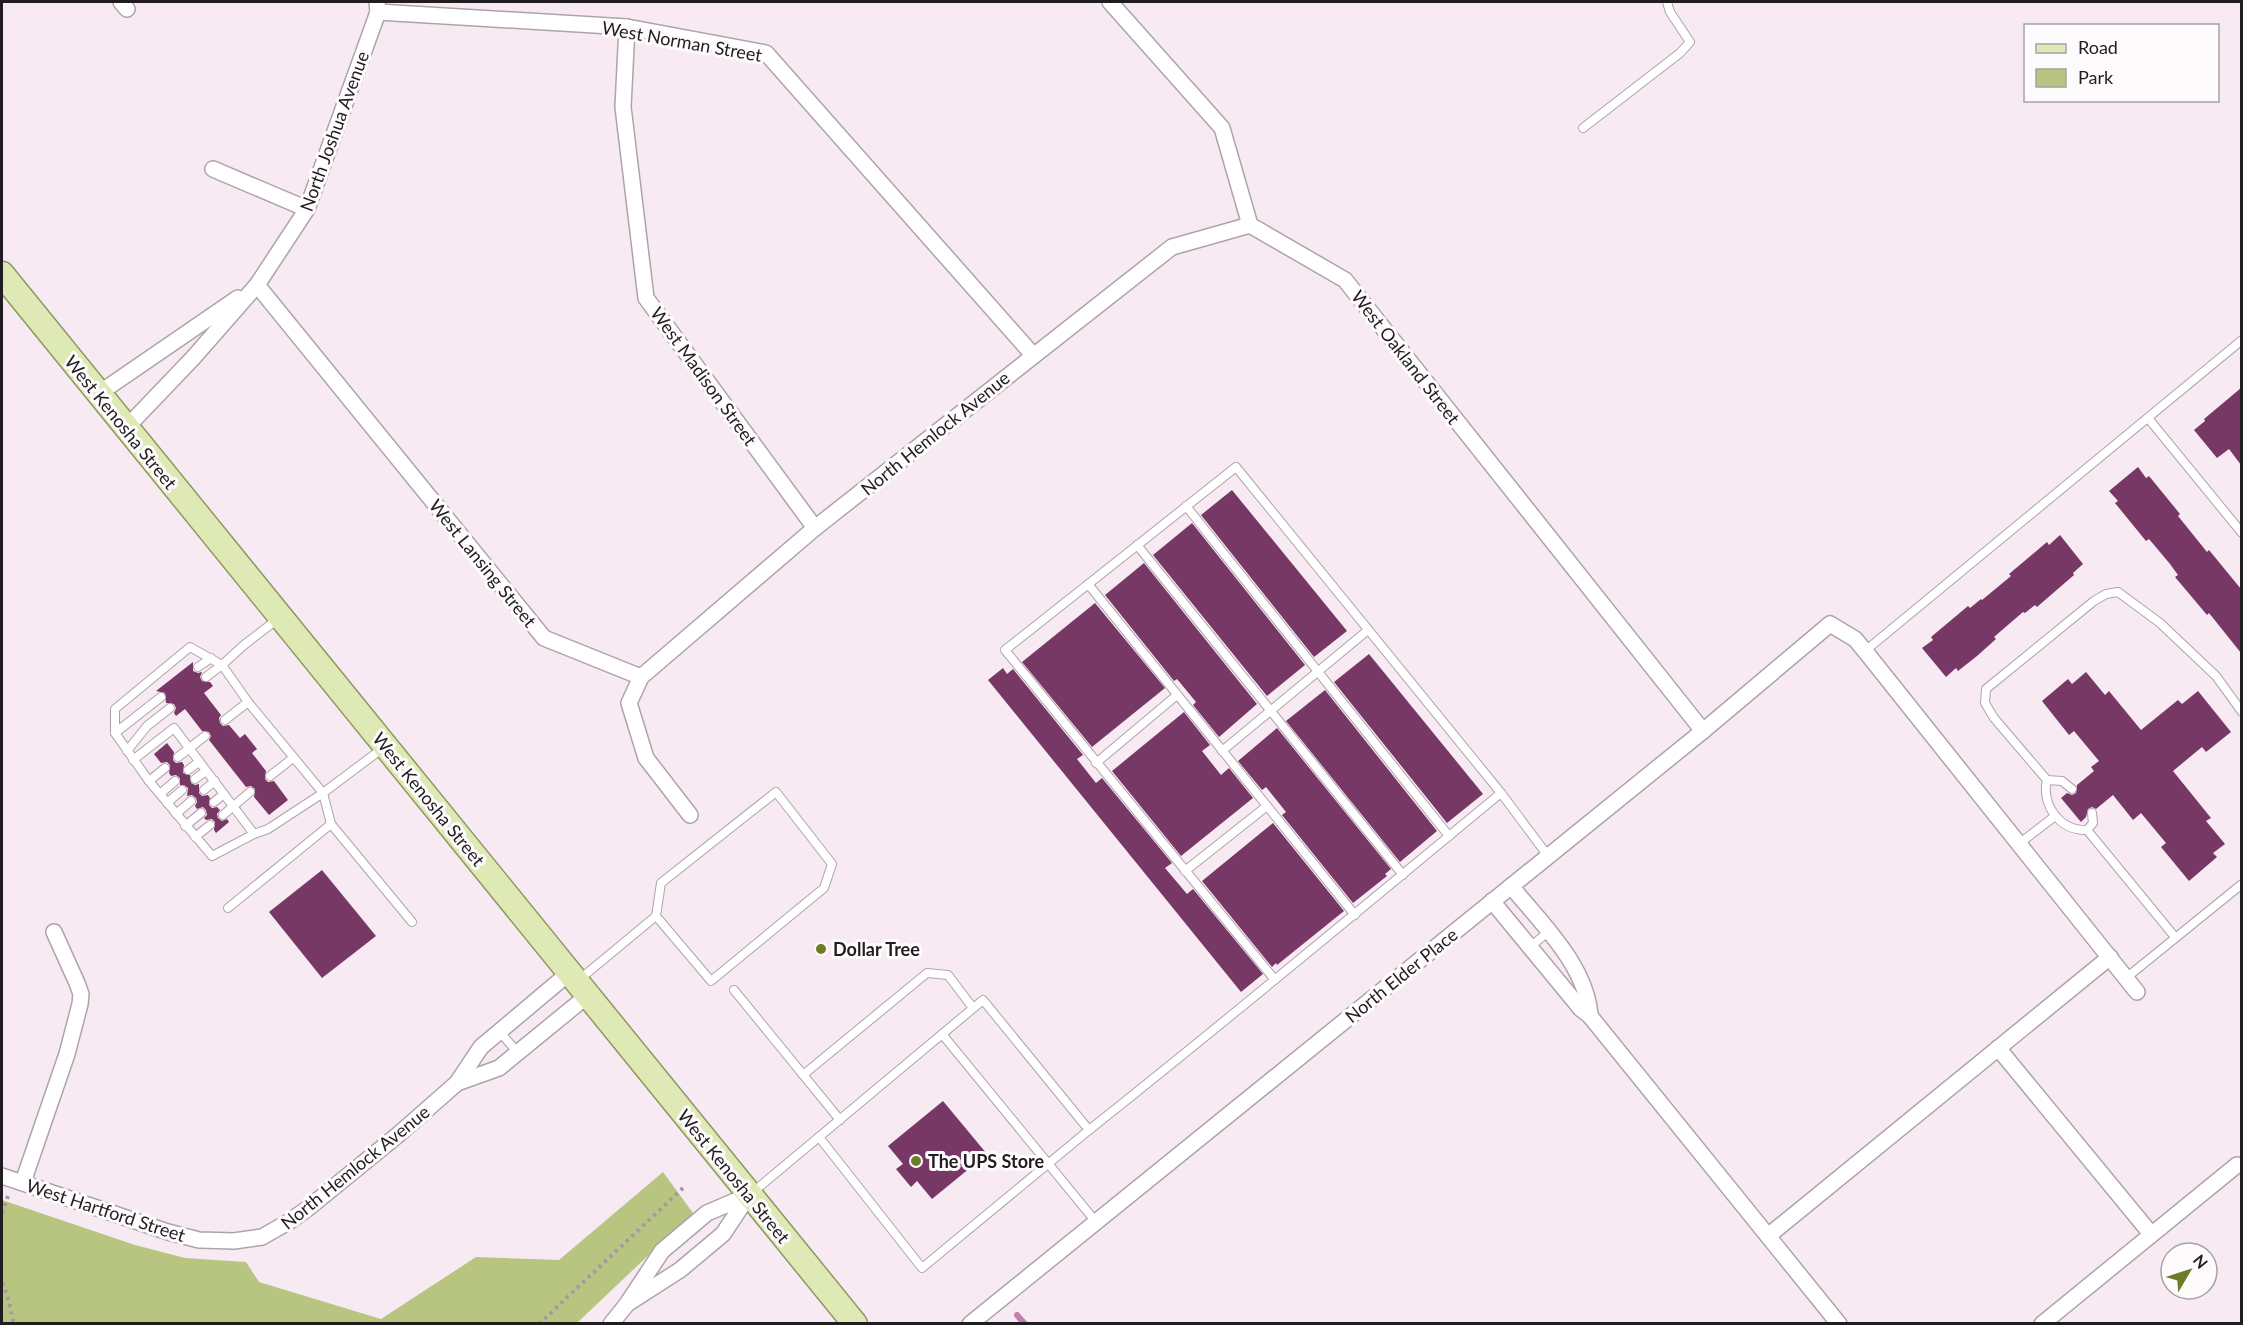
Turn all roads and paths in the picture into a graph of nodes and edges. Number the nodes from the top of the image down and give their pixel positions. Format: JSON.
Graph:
{"nodes":[{"id":1,"x":1110,"y":2,"type":"edge"},
{"id":2,"x":1667,"y":2,"type":"edge"},
{"id":3,"x":378,"y":7,"type":"edge"},
{"id":4,"x":627,"y":27,"type":"junction"},
{"id":5,"x":1583,"y":128,"type":"dead end"},
{"id":6,"x":213,"y":169,"type":"dead end"},
{"id":7,"x":307,"y":209,"type":"junction"},
{"id":8,"x":1250,"y":225,"type":"junction"},
{"id":9,"x":2,"y":274,"type":"edge"},
{"id":10,"x":257,"y":285,"type":"junction"},
{"id":11,"x":2241,"y":340,"type":"edge"},
{"id":12,"x":1033,"y":355,"type":"junction"},
{"id":13,"x":98,"y":394,"type":"junction"},
{"id":14,"x":2148,"y":417,"type":"junction"},
{"id":15,"x":126,"y":428,"type":"junction"},
{"id":16,"x":1186,"y":506,"type":"junction"},
{"id":17,"x":815,"y":528,"type":"junction"},
{"id":18,"x":2241,"y":533,"type":"edge"},
{"id":19,"x":1137,"y":545,"type":"junction"},
{"id":20,"x":1088,"y":584,"type":"junction"},
{"id":21,"x":280,"y":617,"type":"junction"},
{"id":22,"x":1368,"y":630,"type":"junction"},
{"id":23,"x":1865,"y":651,"type":"junction"},
{"id":24,"x":211,"y":658,"type":"junction"},
{"id":25,"x":222,"y":665,"type":"junction"},
{"id":26,"x":198,"y":667,"type":"dead end"},
{"id":27,"x":1319,"y":671,"type":"junction"},
{"id":28,"x":206,"y":677,"type":"dead end"},
{"id":29,"x":641,"y":677,"type":"junction"},
{"id":30,"x":1177,"y":695,"type":"junction"},
{"id":31,"x":161,"y":697,"type":"dead end"},
{"id":32,"x":248,"y":702,"type":"junction"},
{"id":33,"x":170,"y":708,"type":"dead end"},
{"id":34,"x":1271,"y":710,"type":"junction"},
{"id":35,"x":2241,"y":712,"type":"edge"},
{"id":36,"x":225,"y":720,"type":"dead end"},
{"id":37,"x":1703,"y":730,"type":"junction"},
{"id":38,"x":115,"y":733,"type":"junction"},
{"id":39,"x":205,"y":736,"type":"dead end"},
{"id":40,"x":386,"y":745,"type":"junction"},
{"id":41,"x":189,"y":749,"type":"junction"},
{"id":42,"x":127,"y":751,"type":"junction"},
{"id":43,"x":1222,"y":751,"type":"junction"},
{"id":44,"x":178,"y":757,"type":"dead end"},
{"id":45,"x":292,"y":758,"type":"junction"},
{"id":46,"x":133,"y":760,"type":"junction"},
{"id":47,"x":199,"y":762,"type":"junction"},
{"id":48,"x":1096,"y":763,"type":"junction"},
{"id":49,"x":165,"y":768,"type":"dead end"},
{"id":50,"x":188,"y":770,"type":"dead end"},
{"id":51,"x":206,"y":771,"type":"junction"},
{"id":52,"x":270,"y":776,"type":"dead end"},
{"id":53,"x":195,"y":779,"type":"dead end"},
{"id":54,"x":2047,"y":780,"type":"junction"},
{"id":55,"x":149,"y":781,"type":"junction"},
{"id":56,"x":175,"y":781,"type":"dead end"},
{"id":57,"x":215,"y":781,"type":"junction"},
{"id":58,"x":2073,"y":789,"type":"dead end"},
{"id":59,"x":182,"y":790,"type":"dead end"},
{"id":60,"x":204,"y":790,"type":"dead end"},
{"id":61,"x":250,"y":792,"type":"dead end"},
{"id":62,"x":323,"y":793,"type":"junction"},
{"id":63,"x":1501,"y":793,"type":"junction"},
{"id":64,"x":160,"y":794,"type":"junction"},
{"id":65,"x":224,"y":794,"type":"junction"},
{"id":66,"x":191,"y":801,"type":"dead end"},
{"id":67,"x":214,"y":802,"type":"dead end"},
{"id":68,"x":167,"y":803,"type":"junction"},
{"id":69,"x":234,"y":806,"type":"junction"},
{"id":70,"x":1267,"y":806,"type":"junction"},
{"id":71,"x":201,"y":813,"type":"dead end"},
{"id":72,"x":2092,"y":813,"type":"dead end"},
{"id":73,"x":176,"y":814,"type":"junction"},
{"id":74,"x":223,"y":815,"type":"dead end"},
{"id":75,"x":690,"y":815,"type":"dead end"},
{"id":76,"x":2055,"y":816,"type":"junction"},
{"id":77,"x":331,"y":824,"type":"junction"},
{"id":78,"x":210,"y":825,"type":"dead end"},
{"id":79,"x":185,"y":826,"type":"junction"},
{"id":80,"x":2087,"y":830,"type":"junction"},
{"id":81,"x":254,"y":834,"type":"junction"},
{"id":82,"x":1449,"y":836,"type":"junction"},
{"id":83,"x":195,"y":837,"type":"junction"},
{"id":84,"x":2020,"y":843,"type":"junction"},
{"id":85,"x":1548,"y":856,"type":"junction"},
{"id":86,"x":1185,"y":871,"type":"junction"},
{"id":87,"x":1403,"y":875,"type":"junction"},
{"id":88,"x":2241,"y":884,"type":"edge"},
{"id":89,"x":1511,"y":886,"type":"junction"},
{"id":90,"x":1492,"y":901,"type":"junction"},
{"id":91,"x":228,"y":908,"type":"dead end"},
{"id":92,"x":1354,"y":915,"type":"junction"},
{"id":93,"x":656,"y":916,"type":"junction"},
{"id":94,"x":412,"y":922,"type":"dead end"},
{"id":95,"x":54,"y":932,"type":"dead end"},
{"id":96,"x":1548,"y":932,"type":"junction"},
{"id":97,"x":2175,"y":937,"type":"junction"},
{"id":98,"x":1530,"y":947,"type":"junction"},
{"id":99,"x":2110,"y":957,"type":"junction"},
{"id":100,"x":2126,"y":978,"type":"junction"},
{"id":101,"x":1275,"y":980,"type":"junction"},
{"id":102,"x":577,"y":984,"type":"junction"},
{"id":103,"x":734,"y":990,"type":"dead end"},
{"id":104,"x":2138,"y":992,"type":"dead end"},
{"id":105,"x":973,"y":1008,"type":"junction"},
{"id":106,"x":1590,"y":1016,"type":"junction"},
{"id":107,"x":500,"y":1031,"type":"junction"},
{"id":108,"x":942,"y":1034,"type":"junction"},
{"id":109,"x":1998,"y":1048,"type":"junction"},
{"id":110,"x":518,"y":1053,"type":"junction"},
{"id":111,"x":804,"y":1075,"type":"junction"},
{"id":112,"x":458,"y":1083,"type":"junction"},
{"id":113,"x":840,"y":1120,"type":"junction"},
{"id":114,"x":1089,"y":1130,"type":"junction"},
{"id":115,"x":819,"y":1137,"type":"junction"},
{"id":116,"x":1050,"y":1164,"type":"junction"},
{"id":117,"x":2237,"y":1164,"type":"dead end"},
{"id":118,"x":2,"y":1176,"type":"edge"},
{"id":119,"x":23,"y":1182,"type":"junction"},
{"id":120,"x":684,"y":1187,"type":"dead end"},
{"id":121,"x":749,"y":1195,"type":"junction"},
{"id":122,"x":8,"y":1196,"type":"dead end"},
{"id":123,"x":2,"y":1212,"type":"edge"},
{"id":124,"x":1096,"y":1222,"type":"junction"},
{"id":125,"x":2151,"y":1234,"type":"junction"},
{"id":126,"x":1768,"y":1236,"type":"junction"},
{"id":127,"x":247,"y":1240,"type":"joint"},
{"id":128,"x":2,"y":1283,"type":"edge"},
{"id":129,"x":627,"y":1304,"type":"junction"},
{"id":130,"x":14,"y":1323,"type":"edge"},
{"id":131,"x":539,"y":1323,"type":"edge"},
{"id":132,"x":611,"y":1323,"type":"edge"},
{"id":133,"x":855,"y":1323,"type":"edge"},
{"id":134,"x":970,"y":1323,"type":"edge"},
{"id":135,"x":1839,"y":1323,"type":"edge"},
{"id":136,"x":2042,"y":1323,"type":"edge"}],
"edges":[{"from":1,"to":8,"type":"street"},
{"from":2,"to":5,"type":"lane"},
{"from":3,"to":4,"type":"street","name":"West Norman Street"},
{"from":3,"to":7,"type":"street","name":"North Joshua Avenue"},
{"from":4,"to":12,"type":"street","name":"West Norman Street"},
{"from":4,"to":17,"type":"street","name":"West Madison Street"},
{"from":6,"to":7,"type":"street"},
{"from":7,"to":10,"type":"street","name":"North Joshua Avenue"},
{"from":8,"to":12,"type":"street","name":"North Hemlock Avenue"},
{"from":8,"to":37,"type":"street","name":"West Oakland Street"},
{"from":9,"to":13,"type":"main road","name":"West Kenosha Street"},
{"from":10,"to":13,"type":"street","name":"North Joshua Avenue"},
{"from":10,"to":15,"type":"street","name":"North Joshua Avenue"},
{"from":10,"to":29,"type":"street","name":"West Lansing Street"},
{"from":11,"to":14,"type":"lane"},
{"from":12,"to":17,"type":"street","name":"North Hemlock Avenue"},
{"from":13,"to":15,"type":"main road","name":"West Kenosha Street"},
{"from":14,"to":18,"type":"lane"},
{"from":14,"to":23,"type":"lane"},
{"from":15,"to":21,"type":"main road","name":"West Kenosha Street"},
{"from":16,"to":19,"type":"lane"},
{"from":16,"to":22,"type":"lane"},
{"from":16,"to":27,"type":"lane"},
{"from":17,"to":29,"type":"street","name":"North Hemlock Avenue"},
{"from":19,"to":20,"type":"lane"},
{"from":19,"to":34,"type":"lane"},
{"from":20,"to":30,"type":"lane"},
{"from":20,"to":48,"type":"lane"},
{"from":21,"to":25,"type":"lane"},
{"from":21,"to":40,"type":"main road","name":"West Kenosha Street"},
{"from":22,"to":27,"type":"lane"},
{"from":22,"to":63,"type":"lane"},
{"from":23,"to":37,"type":"street","name":"North Elder Place"},
{"from":23,"to":84,"type":"street"},
{"from":24,"to":25,"type":"lane"},
{"from":24,"to":26,"type":"lane"},
{"from":24,"to":38,"type":"lane"},
{"from":25,"to":28,"type":"lane"},
{"from":25,"to":32,"type":"lane"},
{"from":27,"to":34,"type":"lane"},
{"from":27,"to":82,"type":"lane"},
{"from":29,"to":75,"type":"street"},
{"from":30,"to":43,"type":"lane"},
{"from":30,"to":48,"type":"lane"},
{"from":31,"to":38,"type":"lane"},
{"from":32,"to":36,"type":"lane"},
{"from":32,"to":45,"type":"lane"},
{"from":33,"to":42,"type":"lane"},
{"from":34,"to":43,"type":"lane"},
{"from":34,"to":87,"type":"lane"},
{"from":35,"to":54,"type":"lane"},
{"from":37,"to":85,"type":"street","name":"North Elder Place"},
{"from":38,"to":42,"type":"lane"},
{"from":39,"to":41,"type":"lane"},
{"from":40,"to":62,"type":"lane"},
{"from":40,"to":102,"type":"main road","name":"West Kenosha Street"},
{"from":41,"to":44,"type":"lane"},
{"from":41,"to":46,"type":"lane"},
{"from":41,"to":47,"type":"lane"},
{"from":42,"to":46,"type":"lane"},
{"from":43,"to":70,"type":"lane"},
{"from":45,"to":52,"type":"lane"},
{"from":45,"to":62,"type":"lane"},
{"from":46,"to":55,"type":"lane"},
{"from":47,"to":50,"type":"lane"},
{"from":47,"to":51,"type":"lane"},
{"from":48,"to":86,"type":"lane"},
{"from":49,"to":55,"type":"lane"},
{"from":51,"to":53,"type":"lane"},
{"from":51,"to":57,"type":"lane"},
{"from":54,"to":58,"type":"lane"},
{"from":54,"to":76,"type":"lane"},
{"from":55,"to":64,"type":"lane"},
{"from":56,"to":64,"type":"lane"},
{"from":57,"to":60,"type":"lane"},
{"from":57,"to":65,"type":"lane"},
{"from":59,"to":68,"type":"lane"},
{"from":61,"to":69,"type":"lane"},
{"from":62,"to":77,"type":"lane"},
{"from":62,"to":81,"type":"lane"},
{"from":63,"to":82,"type":"lane"},
{"from":63,"to":85,"type":"lane"},
{"from":64,"to":68,"type":"lane"},
{"from":65,"to":67,"type":"lane"},
{"from":65,"to":69,"type":"lane"},
{"from":66,"to":73,"type":"lane"},
{"from":68,"to":73,"type":"lane"},
{"from":69,"to":74,"type":"lane"},
{"from":69,"to":81,"type":"lane"},
{"from":70,"to":86,"type":"lane"},
{"from":70,"to":92,"type":"lane"},
{"from":71,"to":79,"type":"lane"},
{"from":72,"to":80,"type":"lane"},
{"from":73,"to":79,"type":"lane"},
{"from":76,"to":80,"type":"lane"},
{"from":76,"to":84,"type":"lane"},
{"from":77,"to":91,"type":"lane"},
{"from":77,"to":94,"type":"lane"},
{"from":78,"to":83,"type":"lane"},
{"from":79,"to":83,"type":"lane"},
{"from":80,"to":97,"type":"lane"},
{"from":81,"to":83,"type":"lane"},
{"from":82,"to":87,"type":"lane"},
{"from":84,"to":99,"type":"street"},
{"from":85,"to":89,"type":"street","name":"North Elder Place"},
{"from":86,"to":101,"type":"lane"},
{"from":87,"to":92,"type":"lane"},
{"from":88,"to":97,"type":"lane"},
{"from":89,"to":90,"type":"street","name":"North Elder Place"},
{"from":89,"to":96,"type":"street"},
{"from":90,"to":98,"type":"street"},
{"from":90,"to":124,"type":"street","name":"North Elder Place"},
{"from":92,"to":101,"type":"lane"},
{"from":93,"to":93,"type":"lane"},
{"from":93,"to":102,"type":"lane"},
{"from":95,"to":119,"type":"street"},
{"from":96,"to":98,"type":"lane"},
{"from":96,"to":106,"type":"street"},
{"from":97,"to":100,"type":"lane"},
{"from":98,"to":106,"type":"street"},
{"from":99,"to":100,"type":"street"},
{"from":99,"to":109,"type":"street"},
{"from":100,"to":104,"type":"street"},
{"from":101,"to":114,"type":"lane"},
{"from":102,"to":107,"type":"street","name":"North Hemlock Avenue"},
{"from":102,"to":110,"type":"street","name":"North Hemlock Avenue"},
{"from":102,"to":121,"type":"main road","name":"West Kenosha Street"},
{"from":103,"to":111,"type":"lane"},
{"from":105,"to":108,"type":"lane"},
{"from":105,"to":111,"type":"lane"},
{"from":105,"to":114,"type":"lane"},
{"from":106,"to":126,"type":"street"},
{"from":107,"to":110,"type":"lane"},
{"from":107,"to":112,"type":"street","name":"North Hemlock Avenue"},
{"from":108,"to":113,"type":"lane"},
{"from":108,"to":116,"type":"lane"},
{"from":109,"to":125,"type":"street"},
{"from":109,"to":126,"type":"street"},
{"from":110,"to":112,"type":"street","name":"North Hemlock Avenue"},
{"from":111,"to":113,"type":"lane"},
{"from":112,"to":127,"type":"street","name":"North Hemlock Avenue"},
{"from":113,"to":115,"type":"lane"},
{"from":114,"to":116,"type":"lane"},
{"from":115,"to":116,"type":"lane"},
{"from":115,"to":121,"type":"lane"},
{"from":116,"to":124,"type":"lane"},
{"from":117,"to":125,"type":"street"},
{"from":118,"to":119,"type":"street","name":"West Hartford Street"},
{"from":119,"to":127,"type":"street","name":"West Hartford Street"},
{"from":120,"to":131,"type":"path"},
{"from":121,"to":129,"type":"street"},
{"from":121,"to":129,"type":"street"},
{"from":121,"to":133,"type":"main road","name":"West Kenosha Street"},
{"from":122,"to":123,"type":"path"},
{"from":124,"to":134,"type":"street","name":"North Elder Place"},
{"from":125,"to":136,"type":"street"},
{"from":126,"to":135,"type":"street"},
{"from":128,"to":130,"type":"path"},
{"from":129,"to":132,"type":"street"}]}
